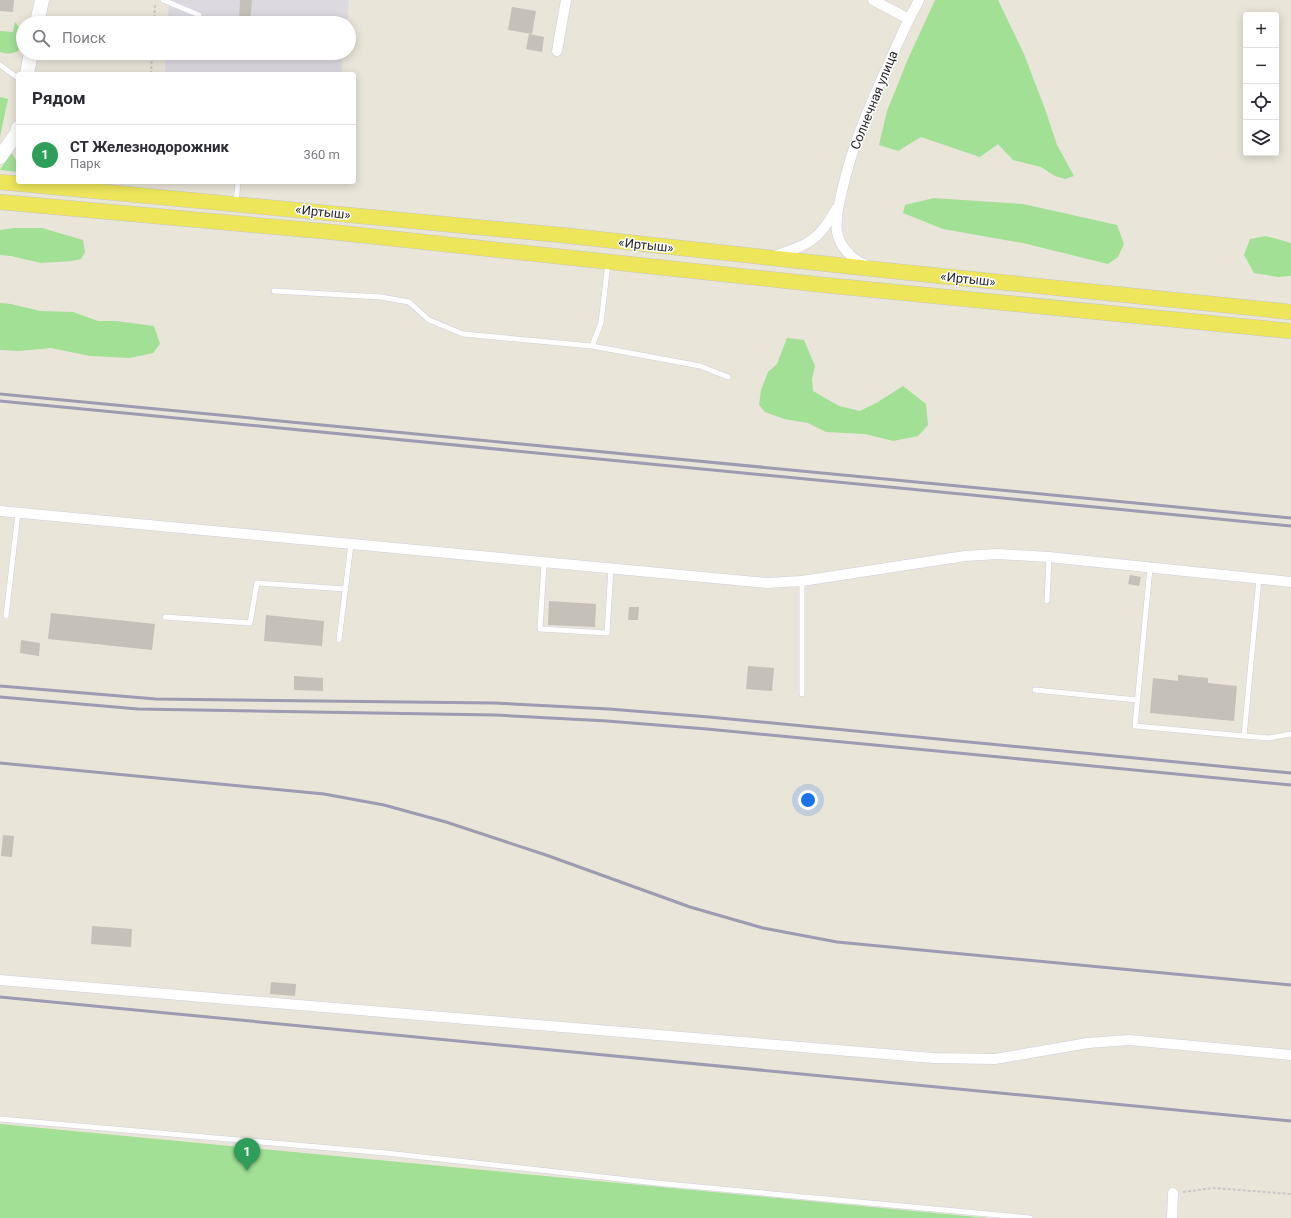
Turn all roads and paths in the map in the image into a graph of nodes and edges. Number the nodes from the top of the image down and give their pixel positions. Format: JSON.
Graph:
{"nodes":[{"id":1,"x":42,"y":0,"type":"edge"},
{"id":2,"x":155,"y":0,"type":"edge"},
{"id":3,"x":163,"y":0,"type":"edge"},
{"id":4,"x":566,"y":0,"type":"edge"},
{"id":5,"x":873,"y":0,"type":"edge"},
{"id":6,"x":919,"y":0,"type":"edge"},
{"id":7,"x":39,"y":16,"type":"edge"},
{"id":8,"x":154,"y":16,"type":"edge"},
{"id":9,"x":199,"y":16,"type":"dead end"},
{"id":10,"x":908,"y":19,"type":"junction"},
{"id":11,"x":557,"y":51,"type":"dead end"},
{"id":12,"x":30,"y":60,"type":"edge"},
{"id":13,"x":152,"y":60,"type":"edge"},
{"id":14,"x":0,"y":66,"type":"edge"},
{"id":15,"x":27,"y":72,"type":"edge"},
{"id":16,"x":151,"y":72,"type":"edge"},
{"id":17,"x":16,"y":77,"type":"edge"},
{"id":18,"x":16,"y":135,"type":"edge"},
{"id":19,"x":0,"y":157,"type":"edge"},
{"id":20,"x":0,"y":182,"type":"edge"},
{"id":21,"x":16,"y":183,"type":"edge"},
{"id":22,"x":41,"y":184,"type":"edge"},
{"id":23,"x":238,"y":184,"type":"edge"},
{"id":24,"x":61,"y":185,"type":"edge"},
{"id":25,"x":0,"y":202,"type":"edge"},
{"id":26,"x":839,"y":203,"type":"junction"},
{"id":27,"x":236,"y":204,"type":"junction"},
{"id":28,"x":767,"y":258,"type":"junction"},
{"id":29,"x":608,"y":262,"type":"junction"},
{"id":30,"x":883,"y":270,"type":"junction"},
{"id":31,"x":274,"y":292,"type":"dead end"},
{"id":32,"x":1291,"y":312,"type":"edge"},
{"id":33,"x":1291,"y":331,"type":"edge"},
{"id":34,"x":592,"y":346,"type":"junction"},
{"id":35,"x":728,"y":377,"type":"dead end"},
{"id":36,"x":0,"y":511,"type":"edge"},
{"id":37,"x":18,"y":513,"type":"junction"},
{"id":38,"x":351,"y":544,"type":"junction"},
{"id":39,"x":1049,"y":557,"type":"junction"},
{"id":40,"x":544,"y":563,"type":"junction"},
{"id":41,"x":611,"y":568,"type":"junction"},
{"id":42,"x":1150,"y":568,"type":"junction"},
{"id":43,"x":1259,"y":579,"type":"junction"},
{"id":44,"x":802,"y":581,"type":"junction"},
{"id":45,"x":1291,"y":582,"type":"edge"},
{"id":46,"x":346,"y":589,"type":"junction"},
{"id":47,"x":1047,"y":601,"type":"dead end"},
{"id":48,"x":6,"y":616,"type":"dead end"},
{"id":49,"x":164,"y":618,"type":"dead end"},
{"id":50,"x":339,"y":640,"type":"dead end"},
{"id":51,"x":1035,"y":690,"type":"dead end"},
{"id":52,"x":802,"y":694,"type":"dead end"},
{"id":53,"x":1137,"y":700,"type":"junction"},
{"id":54,"x":1291,"y":734,"type":"edge"},
{"id":55,"x":1244,"y":736,"type":"junction"},
{"id":56,"x":0,"y":980,"type":"edge"},
{"id":57,"x":1291,"y":1055,"type":"edge"},
{"id":58,"x":0,"y":1119,"type":"edge"},
{"id":59,"x":1173,"y":1193,"type":"joint"},
{"id":60,"x":1291,"y":1194,"type":"edge"},
{"id":61,"x":1030,"y":1218,"type":"edge"},
{"id":62,"x":1172,"y":1218,"type":"edge"}],
"edges":[{"from":1,"to":7,"type":"street"},
{"from":2,"to":8,"type":"path"},
{"from":3,"to":9,"type":"lane"},
{"from":4,"to":11,"type":"street"},
{"from":5,"to":10,"type":"street"},
{"from":6,"to":10,"type":"street","name":"Солнечная улица"},
{"from":10,"to":26,"type":"street","name":"Солнечная улица"},
{"from":12,"to":15,"type":"street"},
{"from":13,"to":16,"type":"path"},
{"from":14,"to":17,"type":"lane"},
{"from":18,"to":19,"type":"street"},
{"from":20,"to":21,"type":"main road","name":"«Иртыш»"},
{"from":22,"to":24,"type":"main road","name":"«Иртыш»"},
{"from":23,"to":27,"type":"lane"},
{"from":24,"to":27,"type":"main road","name":"«Иртыш»"},
{"from":25,"to":29,"type":"main road","name":"«Иртыш»"},
{"from":26,"to":28,"type":"street"},
{"from":26,"to":30,"type":"street"},
{"from":27,"to":28,"type":"main road","name":"«Иртыш»"},
{"from":28,"to":30,"type":"main road","name":"«Иртыш»"},
{"from":29,"to":33,"type":"main road","name":"«Иртыш»"},
{"from":29,"to":34,"type":"lane"},
{"from":30,"to":32,"type":"main road","name":"«Иртыш»"},
{"from":31,"to":34,"type":"lane"},
{"from":34,"to":35,"type":"lane"},
{"from":36,"to":37,"type":"street"},
{"from":37,"to":38,"type":"street"},
{"from":37,"to":48,"type":"lane"},
{"from":38,"to":40,"type":"street"},
{"from":38,"to":46,"type":"lane"},
{"from":39,"to":42,"type":"street"},
{"from":39,"to":44,"type":"street"},
{"from":39,"to":47,"type":"lane"},
{"from":40,"to":41,"type":"street"},
{"from":40,"to":41,"type":"lane"},
{"from":41,"to":44,"type":"street"},
{"from":42,"to":43,"type":"street"},
{"from":42,"to":53,"type":"lane"},
{"from":43,"to":45,"type":"street"},
{"from":43,"to":55,"type":"lane"},
{"from":44,"to":52,"type":"lane"},
{"from":46,"to":49,"type":"lane"},
{"from":46,"to":50,"type":"lane"},
{"from":51,"to":53,"type":"lane"},
{"from":53,"to":55,"type":"lane"},
{"from":54,"to":55,"type":"lane"},
{"from":56,"to":57,"type":"street"},
{"from":58,"to":61,"type":"lane"},
{"from":59,"to":60,"type":"path"},
{"from":59,"to":62,"type":"street"}]}
